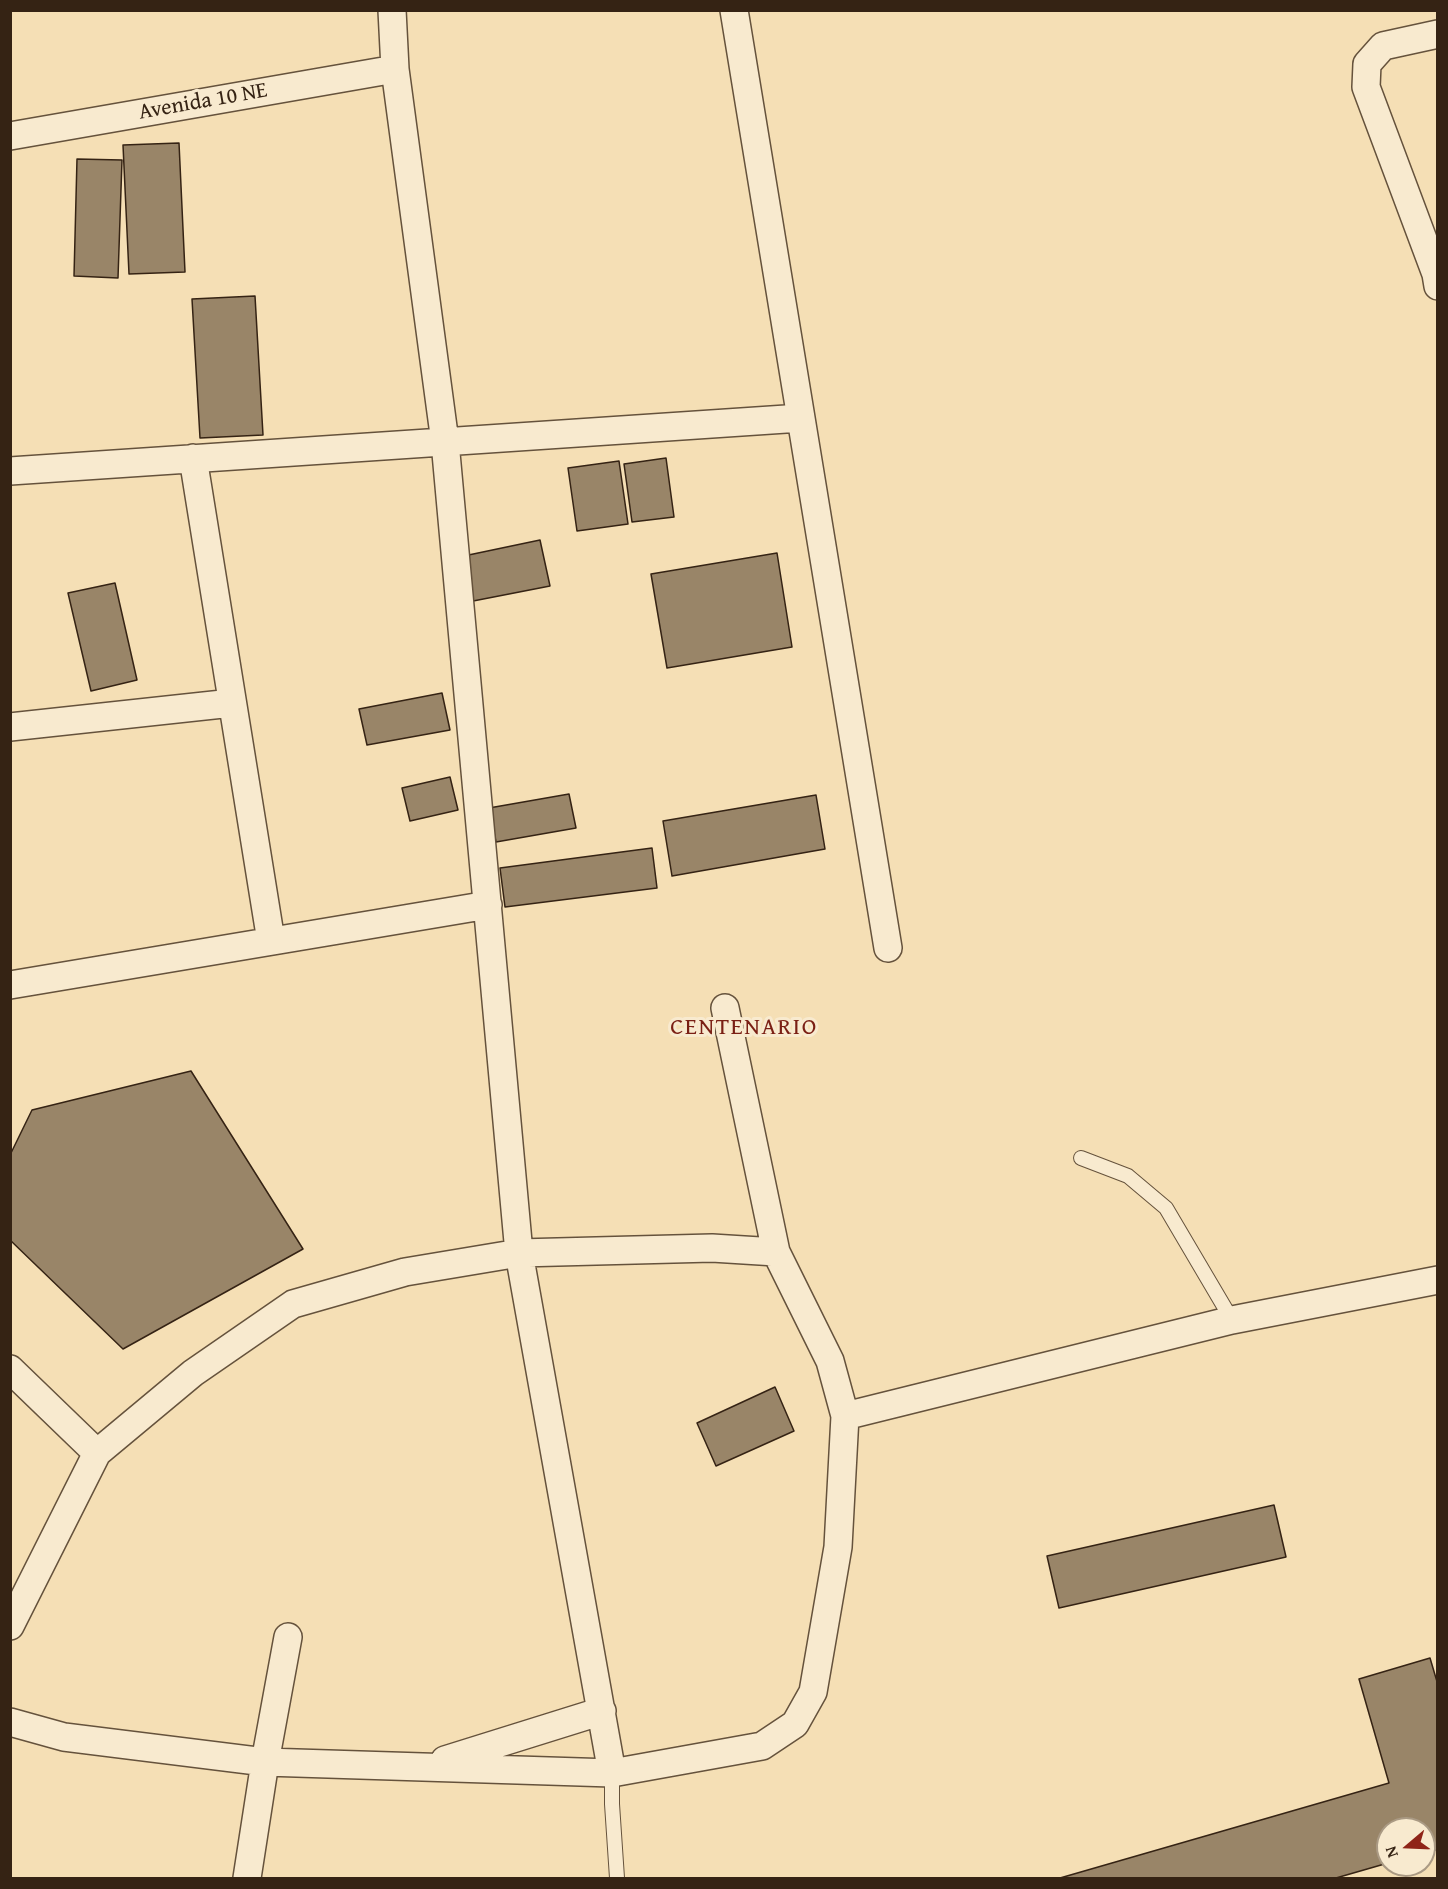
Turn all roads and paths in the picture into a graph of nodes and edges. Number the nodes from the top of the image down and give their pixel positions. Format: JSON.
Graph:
{"nodes":[{"id":1,"x":392,"y":10,"type":"edge"},
{"id":2,"x":734,"y":10,"type":"edge"},
{"id":3,"x":1437,"y":33,"type":"edge"},
{"id":4,"x":395,"y":69,"type":"junction"},
{"id":5,"x":10,"y":136,"type":"edge"},
{"id":6,"x":1437,"y":286,"type":"edge"},
{"id":7,"x":801,"y":418,"type":"junction"},
{"id":8,"x":445,"y":442,"type":"junction"},
{"id":9,"x":193,"y":458,"type":"junction"},
{"id":10,"x":10,"y":471,"type":"edge"},
{"id":11,"x":232,"y":703,"type":"junction"},
{"id":12,"x":10,"y":727,"type":"edge"},
{"id":13,"x":488,"y":905,"type":"junction"},
{"id":14,"x":271,"y":941,"type":"junction"},
{"id":15,"x":888,"y":948,"type":"dead end"},
{"id":16,"x":10,"y":986,"type":"edge"},
{"id":17,"x":725,"y":1008,"type":"dead end"},
{"id":18,"x":1081,"y":1158,"type":"dead end"},
{"id":19,"x":777,"y":1252,"type":"junction"},
{"id":20,"x":519,"y":1253,"type":"junction"},
{"id":21,"x":1437,"y":1280,"type":"edge"},
{"id":22,"x":1232,"y":1320,"type":"junction"},
{"id":23,"x":10,"y":1369,"type":"edge"},
{"id":24,"x":845,"y":1416,"type":"junction"},
{"id":25,"x":97,"y":1453,"type":"junction"},
{"id":26,"x":10,"y":1626,"type":"edge"},
{"id":27,"x":288,"y":1637,"type":"dead end"},
{"id":28,"x":602,"y":1711,"type":"junction"},
{"id":29,"x":10,"y":1722,"type":"edge"},
{"id":30,"x":265,"y":1762,"type":"junction"},
{"id":31,"x":424,"y":1767,"type":"junction"},
{"id":32,"x":612,"y":1773,"type":"junction"},
{"id":33,"x":247,"y":1878,"type":"edge"},
{"id":34,"x":617,"y":1878,"type":"edge"}],
"edges":[{"from":1,"to":4,"type":"street"},
{"from":2,"to":7,"type":"street"},
{"from":3,"to":6,"type":"street"},
{"from":4,"to":5,"type":"street","name":"Avenida 10 NE"},
{"from":4,"to":8,"type":"street"},
{"from":7,"to":8,"type":"street"},
{"from":7,"to":15,"type":"street"},
{"from":8,"to":9,"type":"street"},
{"from":8,"to":13,"type":"street"},
{"from":9,"to":10,"type":"street"},
{"from":9,"to":11,"type":"street"},
{"from":11,"to":12,"type":"street"},
{"from":11,"to":14,"type":"street"},
{"from":13,"to":14,"type":"street"},
{"from":13,"to":20,"type":"street"},
{"from":14,"to":16,"type":"street"},
{"from":17,"to":19,"type":"street"},
{"from":18,"to":22,"type":"lane"},
{"from":19,"to":20,"type":"street"},
{"from":19,"to":24,"type":"street"},
{"from":20,"to":25,"type":"street"},
{"from":20,"to":28,"type":"street"},
{"from":21,"to":22,"type":"street"},
{"from":22,"to":24,"type":"street"},
{"from":23,"to":25,"type":"street"},
{"from":24,"to":32,"type":"street"},
{"from":25,"to":26,"type":"street"},
{"from":27,"to":30,"type":"street"},
{"from":28,"to":31,"type":"street"},
{"from":28,"to":32,"type":"street"},
{"from":29,"to":30,"type":"street"},
{"from":30,"to":31,"type":"street"},
{"from":30,"to":33,"type":"street"},
{"from":31,"to":32,"type":"street"},
{"from":32,"to":34,"type":"lane"}]}
